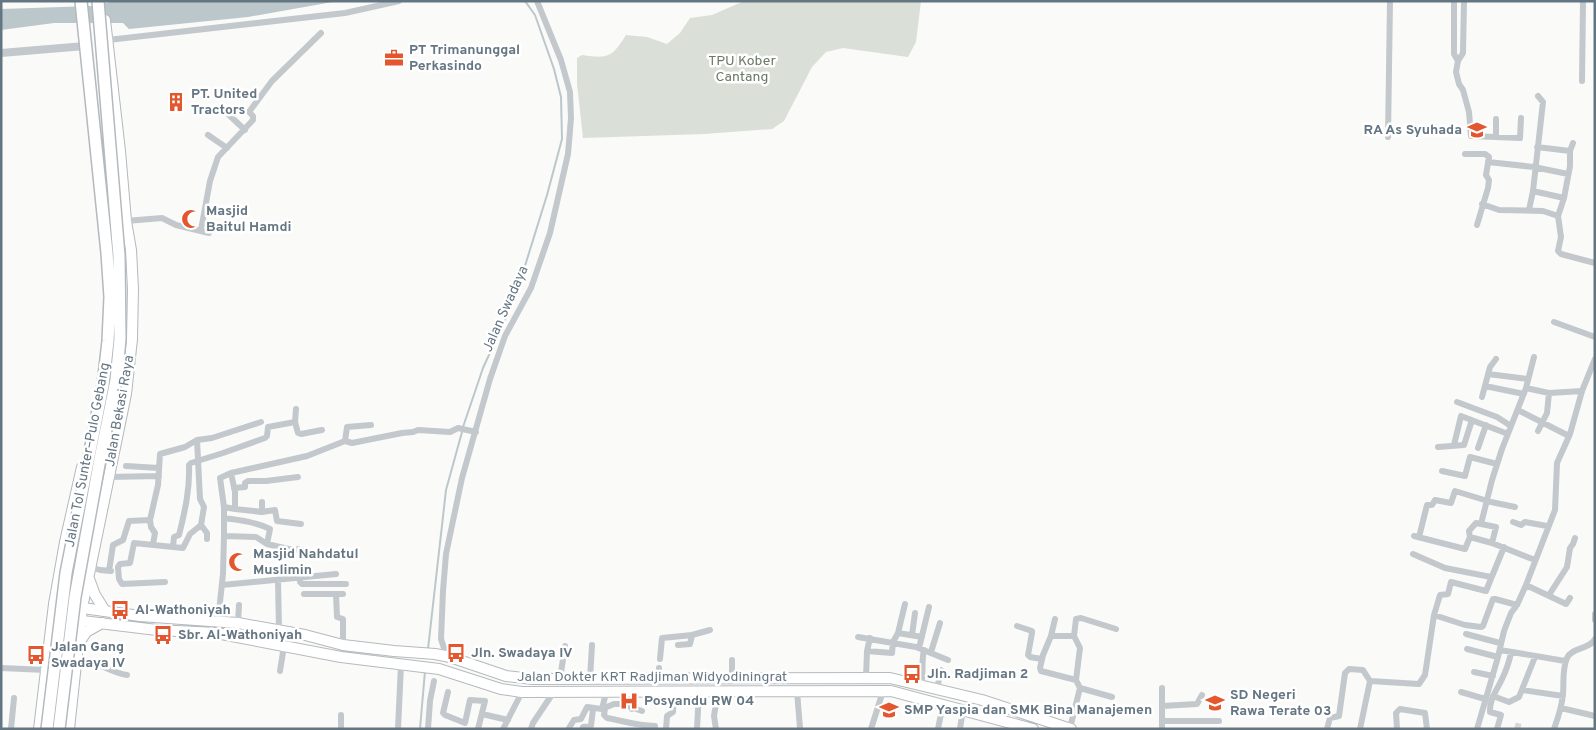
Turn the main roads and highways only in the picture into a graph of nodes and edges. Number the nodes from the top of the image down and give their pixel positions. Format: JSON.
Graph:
{"nodes":[{"id":1,"x":98,"y":1,"type":"edge"},
{"id":2,"x":103,"y":1,"type":"edge"},
{"id":3,"x":78,"y":2,"type":"edge"},
{"id":4,"x":104,"y":324,"type":"junction"},
{"id":5,"x":132,"y":327,"type":"junction"},
{"id":6,"x":89,"y":571,"type":"junction"},
{"id":7,"x":56,"y":604,"type":"junction"},
{"id":8,"x":82,"y":608,"type":"junction"},
{"id":9,"x":104,"y":611,"type":"junction"},
{"id":10,"x":54,"y":617,"type":"junction"},
{"id":11,"x":158,"y":618,"type":"junction"},
{"id":12,"x":80,"y":620,"type":"junction"},
{"id":13,"x":102,"y":623,"type":"junction"},
{"id":14,"x":156,"y":630,"type":"junction"},
{"id":15,"x":75,"y":657,"type":"junction"},
{"id":16,"x":450,"y":657,"type":"junction"},
{"id":17,"x":449,"y":671,"type":"junction"},
{"id":18,"x":44,"y":688,"type":"junction"},
{"id":19,"x":1070,"y":728,"type":"edge"},
{"id":20,"x":39,"y":729,"type":"edge"},
{"id":21,"x":47,"y":729,"type":"edge"},
{"id":22,"x":59,"y":729,"type":"edge"},
{"id":23,"x":69,"y":729,"type":"edge"},
{"id":24,"x":1033,"y":729,"type":"edge"}],
"edges":[{"from":1,"to":22,"type":"highway","name":"Jalan Tol Sunter–Pulo Gebang","bridge":true},
{"from":2,"to":5,"type":"main road","name":"Jalan Bekasi Raya"},
{"from":3,"to":4,"type":"main road","name":"Jalan Bekasi Raya","bridge":true},
{"from":3,"to":21,"type":"highway","name":"Jalan Tol Sunter–Pulo Gebang","bridge":true},
{"from":4,"to":5,"type":"main road","bridge":true},
{"from":4,"to":7,"type":"main road","name":"Jalan Bekasi Raya"},
{"from":5,"to":6,"type":"main road","name":"Jalan Bekasi Raya"},
{"from":6,"to":8,"type":"main road","name":"Jalan Bekasi Raya"},
{"from":6,"to":9,"type":"main road"},
{"from":7,"to":8,"type":"main road","name":"Jalan Dokter KRT Radjiman Widyodiningrat"},
{"from":7,"to":10,"type":"main road","name":"Jalan Bekasi Raya"},
{"from":8,"to":9,"type":"main road","name":"Jalan Dokter KRT Radjiman Widyodiningrat"},
{"from":8,"to":12,"type":"main road","name":"Jalan Bekasi Raya"},
{"from":9,"to":11,"type":"main road","name":"Jalan Dokter KRT Radjiman Widyodiningrat"},
{"from":10,"to":12,"type":"main road","name":"Jalan Dokter KRT Radjiman Widyodiningrat"},
{"from":10,"to":18,"type":"main road","name":"Jalan Bekasi Raya"},
{"from":10,"to":18,"type":"main road","name":"Jalan Bekasi Raya"},
{"from":11,"to":14,"type":"main road"},
{"from":11,"to":16,"type":"main road","name":"Jalan Dokter KRT Radjiman Widyodiningrat"},
{"from":12,"to":13,"type":"main road","name":"Jalan Dokter KRT Radjiman Widyodiningrat"},
{"from":12,"to":15,"type":"main road","name":"Jalan Bekasi Raya"},
{"from":13,"to":14,"type":"main road","name":"Jalan Dokter KRT Radjiman Widyodiningrat"},
{"from":13,"to":15,"type":"main road"},
{"from":14,"to":17,"type":"main road","name":"Jalan Dokter KRT Radjiman Widyodiningrat"},
{"from":15,"to":23,"type":"main road","name":"Jalan Bekasi Raya"},
{"from":16,"to":17,"type":"main road"},
{"from":16,"to":19,"type":"main road","name":"Jalan Dokter KRT Radjiman Widyodiningrat"},
{"from":17,"to":24,"type":"main road","name":"Jalan Dokter KRT Radjiman Widyodiningrat"},
{"from":18,"to":20,"type":"main road","name":"Jalan Bekasi Raya"}]}
